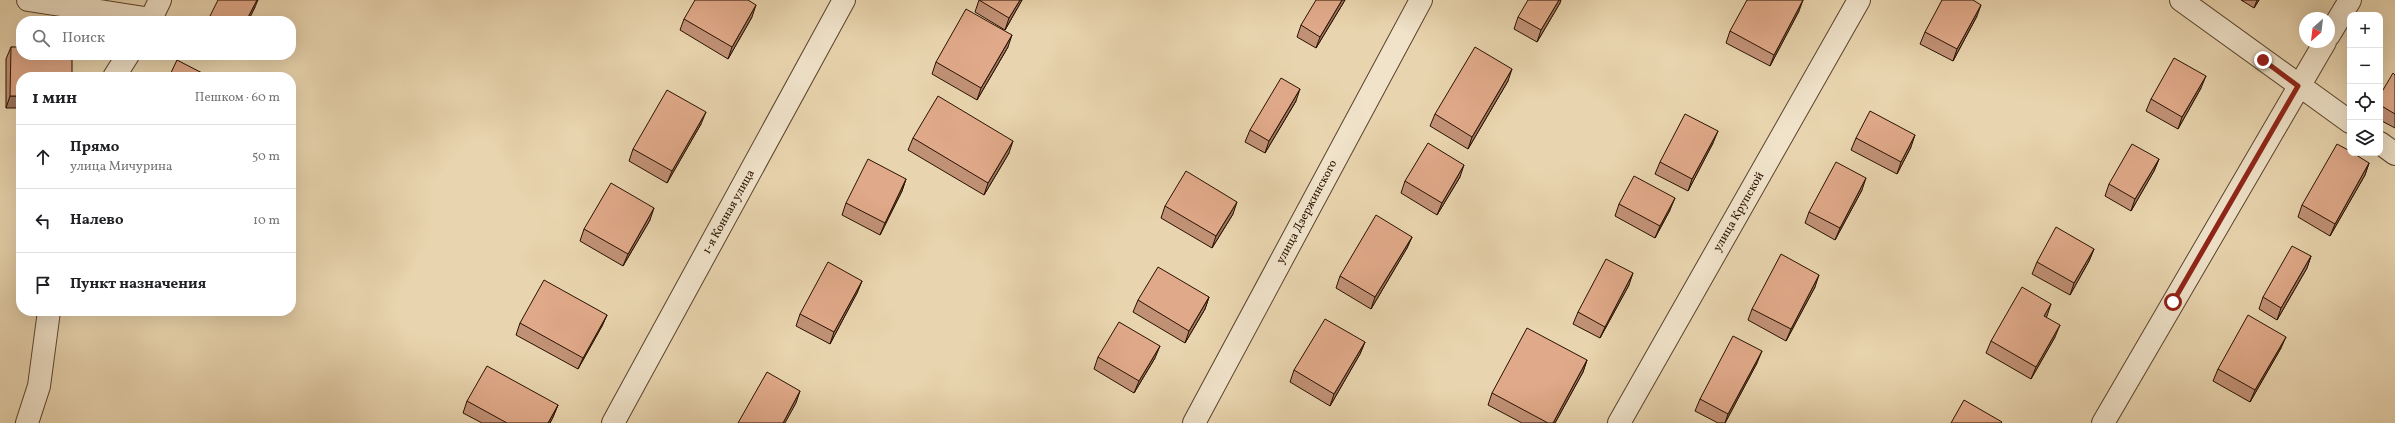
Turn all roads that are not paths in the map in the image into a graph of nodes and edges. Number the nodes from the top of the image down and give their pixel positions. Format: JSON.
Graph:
{"nodes":[{"id":1,"x":28,"y":0,"type":"edge"},
{"id":2,"x":160,"y":0,"type":"edge"},
{"id":3,"x":844,"y":0,"type":"edge"},
{"id":4,"x":1421,"y":0,"type":"edge"},
{"id":5,"x":1859,"y":0,"type":"edge"},
{"id":6,"x":2181,"y":0,"type":"edge"},
{"id":7,"x":2350,"y":0,"type":"edge"},
{"id":8,"x":126,"y":16,"type":"edge"},
{"id":9,"x":152,"y":16,"type":"edge"},
{"id":10,"x":2335,"y":25,"type":"edge"},
{"id":11,"x":2321,"y":48,"type":"edge"},
{"id":12,"x":125,"y":60,"type":"edge"},
{"id":13,"x":117,"y":72,"type":"edge"},
{"id":14,"x":2298,"y":86,"type":"junction"},
{"id":15,"x":2347,"y":120,"type":"edge"},
{"id":16,"x":2383,"y":145,"type":"edge"},
{"id":17,"x":2395,"y":154,"type":"edge"},
{"id":18,"x":48,"y":316,"type":"edge"},
{"id":19,"x":27,"y":423,"type":"edge"},
{"id":20,"x":614,"y":423,"type":"edge"},
{"id":21,"x":1194,"y":423,"type":"edge"},
{"id":22,"x":1619,"y":423,"type":"edge"},
{"id":23,"x":2103,"y":423,"type":"edge"}],
"edges":[{"from":1,"to":8,"type":"street"},
{"from":2,"to":9,"type":"street"},
{"from":3,"to":20,"type":"street","name":"1-я Конная улица"},
{"from":4,"to":21,"type":"street","name":"улица Дзержинского"},
{"from":5,"to":22,"type":"street","name":"улица Крупской"},
{"from":6,"to":14,"type":"street"},
{"from":7,"to":10,"type":"street"},
{"from":11,"to":14,"type":"street"},
{"from":12,"to":13,"type":"street"},
{"from":14,"to":15,"type":"street"},
{"from":14,"to":23,"type":"street"},
{"from":16,"to":17,"type":"street"},
{"from":18,"to":19,"type":"street"}]}
